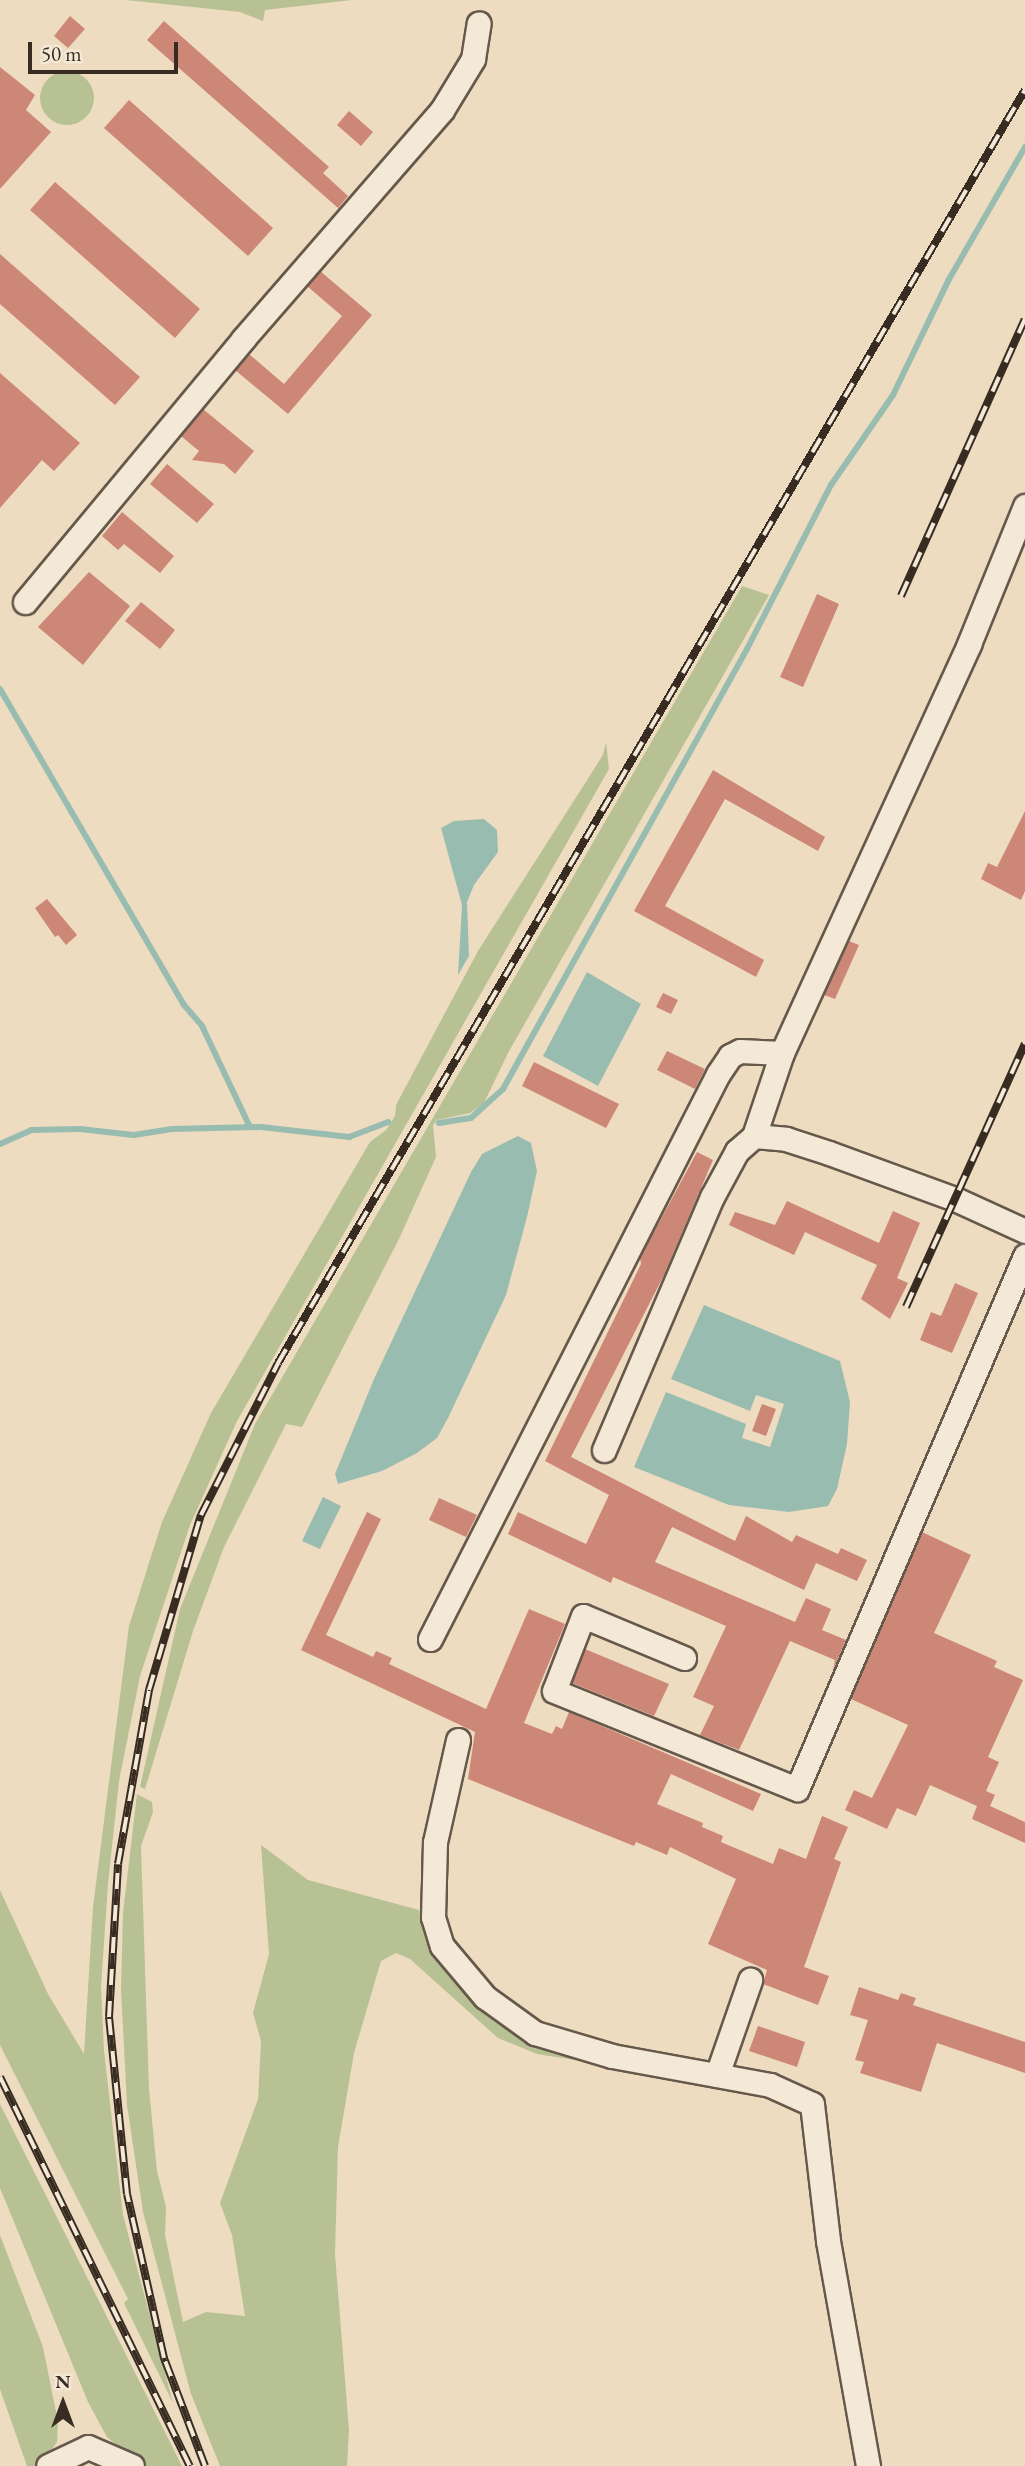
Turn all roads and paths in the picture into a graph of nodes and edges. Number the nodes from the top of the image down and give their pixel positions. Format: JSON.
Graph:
{"nodes":[{"id":1,"x":479,"y":23,"type":"dead end"},
{"id":2,"x":1025,"y":506,"type":"edge"},
{"id":3,"x":26,"y":602,"type":"dead end"},
{"id":4,"x":782,"y":1052,"type":"junction"},
{"id":5,"x":754,"y":1136,"type":"junction"},
{"id":6,"x":1025,"y":1231,"type":"edge"},
{"id":7,"x":1025,"y":1256,"type":"edge"},
{"id":8,"x":604,"y":1450,"type":"dead end"},
{"id":9,"x":430,"y":1639,"type":"dead end"},
{"id":10,"x":684,"y":1658,"type":"dead end"},
{"id":11,"x":458,"y":1741,"type":"dead end"},
{"id":12,"x":750,"y":1980,"type":"dead end"},
{"id":13,"x":717,"y":2075,"type":"junction"},
{"id":14,"x":48,"y":2466,"type":"edge"},
{"id":15,"x":132,"y":2466,"type":"edge"},
{"id":16,"x":868,"y":2466,"type":"edge"}],
"edges":[{"from":1,"to":3,"type":"street"},
{"from":2,"to":4,"type":"street"},
{"from":4,"to":5,"type":"street"},
{"from":4,"to":9,"type":"street"},
{"from":5,"to":6,"type":"street"},
{"from":5,"to":8,"type":"street"},
{"from":7,"to":10,"type":"street"},
{"from":11,"to":13,"type":"street"},
{"from":12,"to":13,"type":"street"},
{"from":13,"to":16,"type":"street"},
{"from":14,"to":15,"type":"street"}]}
